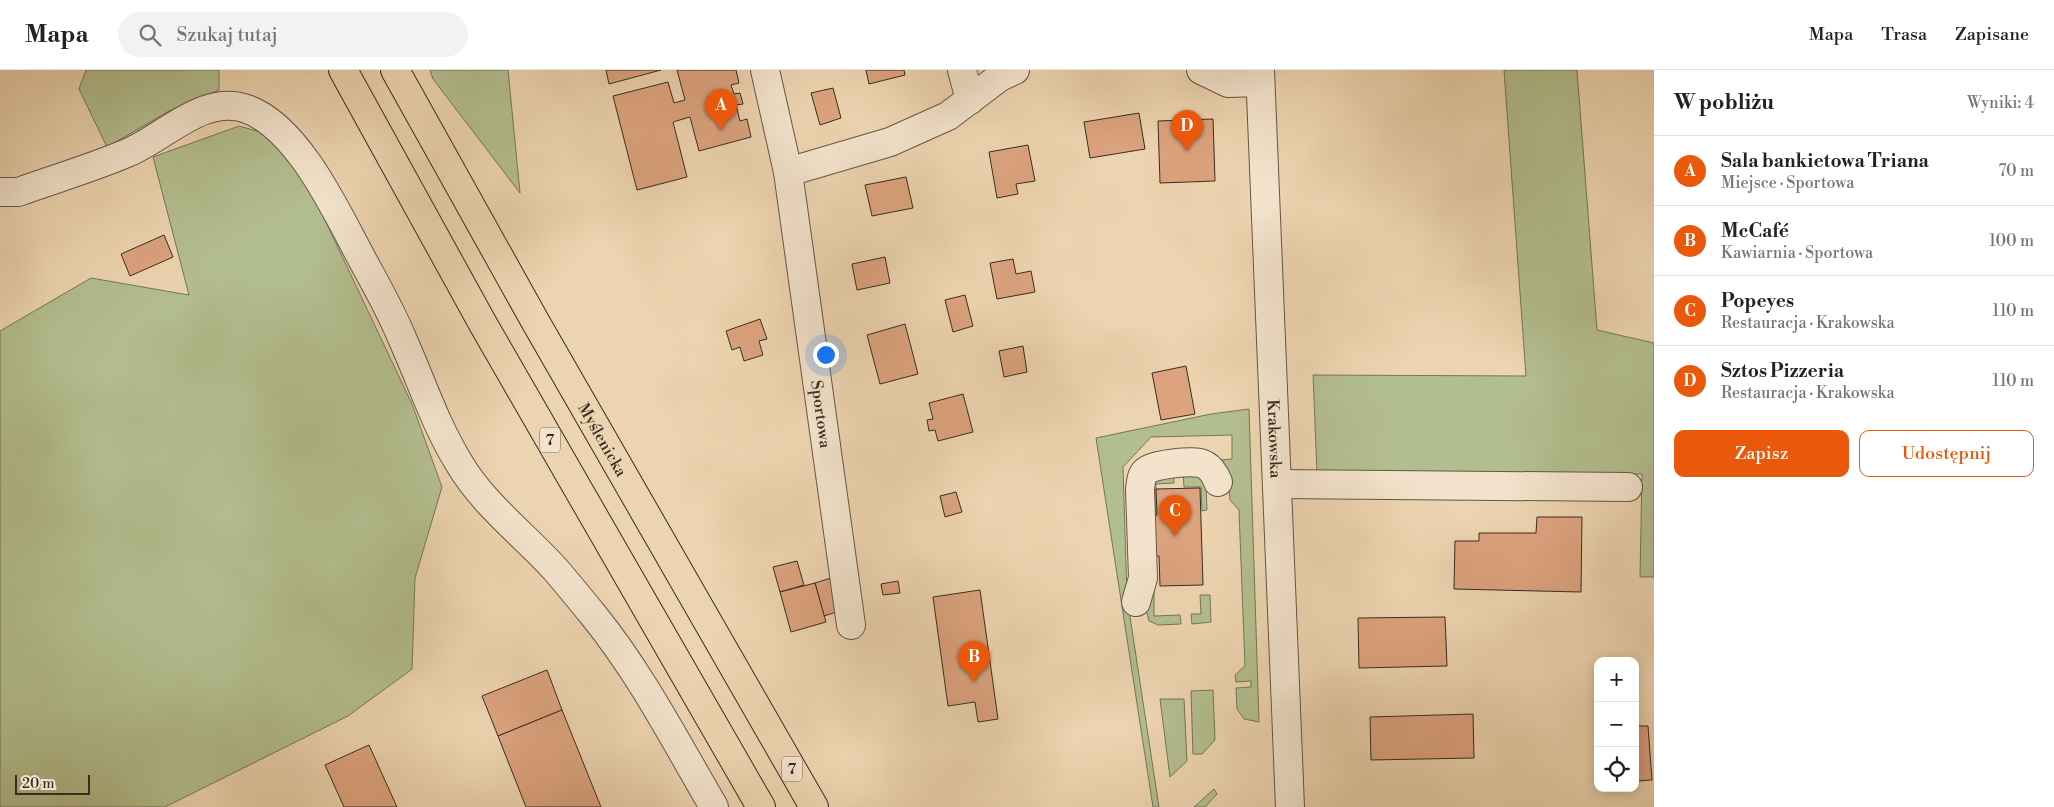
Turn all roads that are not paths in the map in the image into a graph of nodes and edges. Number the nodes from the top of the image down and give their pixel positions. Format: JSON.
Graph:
{"nodes":[{"id":1,"x":343,"y":70,"type":"edge"},
{"id":2,"x":396,"y":70,"type":"edge"},
{"id":3,"x":765,"y":70,"type":"edge"},
{"id":4,"x":962,"y":70,"type":"edge"},
{"id":5,"x":1015,"y":70,"type":"edge"},
{"id":6,"x":1201,"y":70,"type":"edge"},
{"id":7,"x":1260,"y":76,"type":"edge"},
{"id":8,"x":970,"y":100,"type":"junction"},
{"id":9,"x":788,"y":172,"type":"junction"},
{"id":10,"x":0,"y":192,"type":"edge"},
{"id":11,"x":1218,"y":482,"type":"dead end"},
{"id":12,"x":1277,"y":484,"type":"junction"},
{"id":13,"x":1628,"y":488,"type":"dead end"},
{"id":14,"x":1136,"y":602,"type":"dead end"},
{"id":15,"x":851,"y":625,"type":"dead end"},
{"id":16,"x":714,"y":807,"type":"edge"},
{"id":17,"x":761,"y":807,"type":"edge"},
{"id":18,"x":814,"y":807,"type":"edge"},
{"id":19,"x":1290,"y":807,"type":"edge"}],
"edges":[{"from":1,"to":17,"type":"highway","number":"7"},
{"from":2,"to":18,"type":"highway","name":"Myślenicka","number":"7"},
{"from":3,"to":9,"type":"street","name":"Sportowa"},
{"from":4,"to":8,"type":"street"},
{"from":5,"to":8,"type":"street"},
{"from":6,"to":7,"type":"street"},
{"from":7,"to":12,"type":"street","name":"Krakowska"},
{"from":8,"to":9,"type":"street"},
{"from":9,"to":15,"type":"street","name":"Sportowa"},
{"from":10,"to":16,"type":"street"},
{"from":11,"to":14,"type":"street"},
{"from":12,"to":13,"type":"street"},
{"from":12,"to":19,"type":"street","name":"Krakowska"}]}
